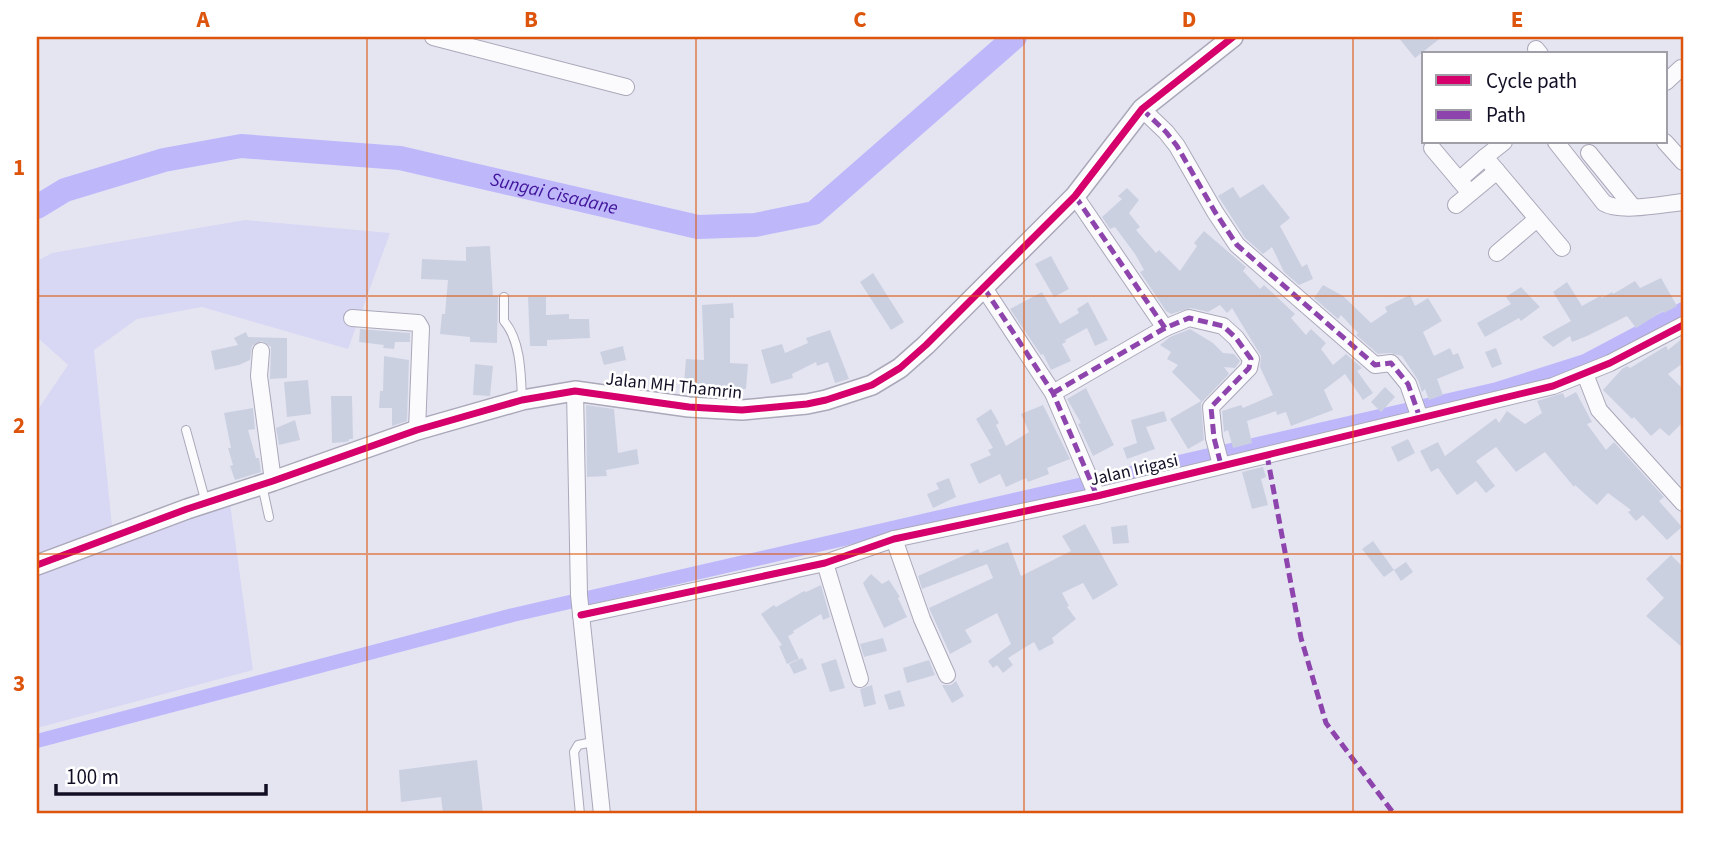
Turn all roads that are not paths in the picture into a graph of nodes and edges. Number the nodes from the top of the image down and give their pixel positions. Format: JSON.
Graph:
{"nodes":[{"id":1,"x":433,"y":37,"type":"edge"},
{"id":2,"x":1233,"y":37,"type":"edge"},
{"id":3,"x":1683,"y":68,"type":"edge"},
{"id":4,"x":1668,"y":80,"type":"edge"},
{"id":5,"x":626,"y":87,"type":"dead end"},
{"id":6,"x":1142,"y":109,"type":"junction"},
{"id":7,"x":1501,"y":144,"type":"edge"},
{"id":8,"x":1558,"y":144,"type":"edge"},
{"id":9,"x":1667,"y":144,"type":"edge"},
{"id":10,"x":1595,"y":147,"type":"edge"},
{"id":11,"x":1432,"y":148,"type":"dead end"},
{"id":12,"x":1485,"y":157,"type":"junction"},
{"id":13,"x":1683,"y":162,"type":"edge"},
{"id":14,"x":1575,"y":166,"type":"junction"},
{"id":15,"x":1497,"y":171,"type":"junction"},
{"id":16,"x":1459,"y":180,"type":"junction"},
{"id":17,"x":1470,"y":193,"type":"junction"},
{"id":18,"x":1075,"y":196,"type":"junction"},
{"id":19,"x":1683,"y":202,"type":"edge"},
{"id":20,"x":1456,"y":205,"type":"dead end"},
{"id":21,"x":1633,"y":207,"type":"junction"},
{"id":22,"x":1537,"y":219,"type":"junction"},
{"id":23,"x":1562,"y":248,"type":"dead end"},
{"id":24,"x":1497,"y":253,"type":"dead end"},
{"id":25,"x":984,"y":288,"type":"junction"},
{"id":26,"x":505,"y":297,"type":"dead end"},
{"id":27,"x":352,"y":318,"type":"dead end"},
{"id":28,"x":1683,"y":324,"type":"edge"},
{"id":29,"x":1165,"y":328,"type":"junction"},
{"id":30,"x":261,"y":351,"type":"dead end"},
{"id":31,"x":1586,"y":374,"type":"junction"},
{"id":32,"x":575,"y":391,"type":"junction"},
{"id":33,"x":1053,"y":393,"type":"junction"},
{"id":34,"x":522,"y":400,"type":"junction"},
{"id":35,"x":1417,"y":409,"type":"junction"},
{"id":36,"x":186,"y":430,"type":"dead end"},
{"id":37,"x":417,"y":430,"type":"junction"},
{"id":38,"x":1219,"y":457,"type":"junction"},
{"id":39,"x":267,"y":483,"type":"junction"},
{"id":40,"x":1094,"y":489,"type":"junction"},
{"id":41,"x":206,"y":503,"type":"junction"},
{"id":42,"x":1683,"y":503,"type":"edge"},
{"id":43,"x":269,"y":517,"type":"dead end"},
{"id":44,"x":894,"y":539,"type":"junction"},
{"id":45,"x":825,"y":563,"type":"junction"},
{"id":46,"x":37,"y":565,"type":"edge"},
{"id":47,"x":580,"y":607,"type":"junction"},
{"id":48,"x":947,"y":676,"type":"dead end"},
{"id":49,"x":860,"y":680,"type":"dead end"},
{"id":50,"x":593,"y":742,"type":"junction"},
{"id":51,"x":580,"y":814,"type":"edge"},
{"id":52,"x":602,"y":814,"type":"edge"}],
"edges":[{"from":1,"to":5,"type":"street"},
{"from":2,"to":6,"type":"street","name":"Jalan MH Thamrin"},
{"from":3,"to":4,"type":"street"},
{"from":6,"to":18,"type":"street","name":"Jalan MH Thamrin"},
{"from":6,"to":35,"type":"street"},
{"from":7,"to":12,"type":"street"},
{"from":8,"to":14,"type":"street"},
{"from":9,"to":13,"type":"street"},
{"from":10,"to":14,"type":"street"},
{"from":10,"to":21,"type":"street"},
{"from":11,"to":16,"type":"street"},
{"from":12,"to":15,"type":"street"},
{"from":12,"to":16,"type":"street"},
{"from":14,"to":21,"type":"street"},
{"from":15,"to":17,"type":"street"},
{"from":15,"to":22,"type":"street"},
{"from":16,"to":17,"type":"street"},
{"from":17,"to":20,"type":"street"},
{"from":18,"to":25,"type":"street","name":"Jalan MH Thamrin"},
{"from":18,"to":29,"type":"street"},
{"from":19,"to":21,"type":"street"},
{"from":22,"to":23,"type":"street"},
{"from":22,"to":24,"type":"street"},
{"from":25,"to":32,"type":"street","name":"Jalan MH Thamrin"},
{"from":25,"to":33,"type":"street"},
{"from":26,"to":34,"type":"lane"},
{"from":27,"to":37,"type":"street"},
{"from":28,"to":31,"type":"street","name":"Jalan Irigasi"},
{"from":29,"to":33,"type":"street"},
{"from":29,"to":38,"type":"street"},
{"from":30,"to":39,"type":"street"},
{"from":31,"to":35,"type":"street","name":"Jalan Irigasi"},
{"from":31,"to":42,"type":"street"},
{"from":32,"to":34,"type":"street","name":"Jalan MH Thamrin"},
{"from":32,"to":47,"type":"street"},
{"from":33,"to":40,"type":"street"},
{"from":34,"to":37,"type":"street","name":"Jalan MH Thamrin"},
{"from":35,"to":38,"type":"street","name":"Jalan Irigasi"},
{"from":36,"to":41,"type":"lane"},
{"from":37,"to":39,"type":"street","name":"Jalan MH Thamrin"},
{"from":38,"to":40,"type":"street","name":"Jalan Irigasi"},
{"from":39,"to":41,"type":"street","name":"Jalan MH Thamrin"},
{"from":39,"to":43,"type":"lane"},
{"from":40,"to":44,"type":"street","name":"Jalan Irigasi"},
{"from":41,"to":46,"type":"street","name":"Jalan MH Thamrin"},
{"from":44,"to":45,"type":"street","name":"Jalan Irigasi"},
{"from":44,"to":48,"type":"street"},
{"from":45,"to":47,"type":"street","name":"Jalan Irigasi"},
{"from":45,"to":49,"type":"street"},
{"from":47,"to":50,"type":"street"},
{"from":50,"to":51,"type":"lane"},
{"from":50,"to":52,"type":"street"}]}
